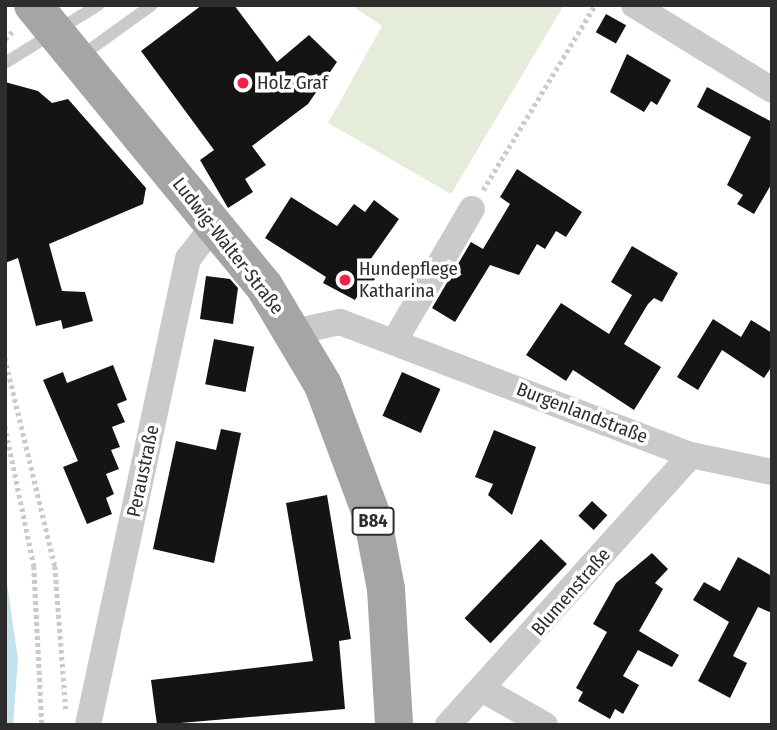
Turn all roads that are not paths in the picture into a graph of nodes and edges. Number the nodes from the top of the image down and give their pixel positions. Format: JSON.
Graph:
{"nodes":[{"id":1,"x":98,"y":5,"type":"edge"},
{"id":2,"x":152,"y":5,"type":"edge"},
{"id":3,"x":634,"y":5,"type":"edge"},
{"id":4,"x":23,"y":18,"type":"edge"},
{"id":5,"x":67,"y":46,"type":"junction"},
{"id":6,"x":5,"y":62,"type":"edge"},
{"id":7,"x":772,"y":90,"type":"edge"},
{"id":8,"x":472,"y":209,"type":"road end"},
{"id":9,"x":214,"y":225,"type":"junction"},
{"id":10,"x":293,"y":332,"type":"junction"},
{"id":11,"x":396,"y":340,"type":"junction"},
{"id":12,"x":772,"y":452,"type":"edge"},
{"id":13,"x":691,"y":455,"type":"junction"},
{"id":14,"x":760,"y":469,"type":"edge"},
{"id":15,"x":485,"y":691,"type":"junction"},
{"id":16,"x":88,"y":725,"type":"edge"},
{"id":17,"x":394,"y":725,"type":"edge"},
{"id":18,"x":449,"y":725,"type":"edge"},
{"id":19,"x":545,"y":725,"type":"edge"}],
"edges":[{"from":1,"to":5,"type":"lane"},
{"from":2,"to":5,"type":"lane"},
{"from":3,"to":7,"type":"street"},
{"from":4,"to":5,"type":"main road","name":"Ludwig-Walter-Straße","number":"B84"},
{"from":5,"to":6,"type":"lane"},
{"from":5,"to":9,"type":"main road","name":"Ludwig-Walter-Straße","number":"B84"},
{"from":8,"to":11,"type":"street"},
{"from":9,"to":10,"type":"main road","name":"Ludwig-Walter-Straße","number":"B84"},
{"from":9,"to":16,"type":"street","name":"Peraustraße"},
{"from":10,"to":11,"type":"street","name":"Burgenlandstraße"},
{"from":10,"to":17,"type":"main road","name":"Ludwig-Walter-Straße","number":"B84"},
{"from":11,"to":13,"type":"street","name":"Burgenlandstraße"},
{"from":12,"to":14,"type":"street"},
{"from":13,"to":14,"type":"street","name":"Burgenlandstraße"},
{"from":13,"to":15,"type":"street","name":"Blumenstraße"},
{"from":15,"to":18,"type":"street","name":"Blumenstraße"},
{"from":15,"to":19,"type":"street"}]}
